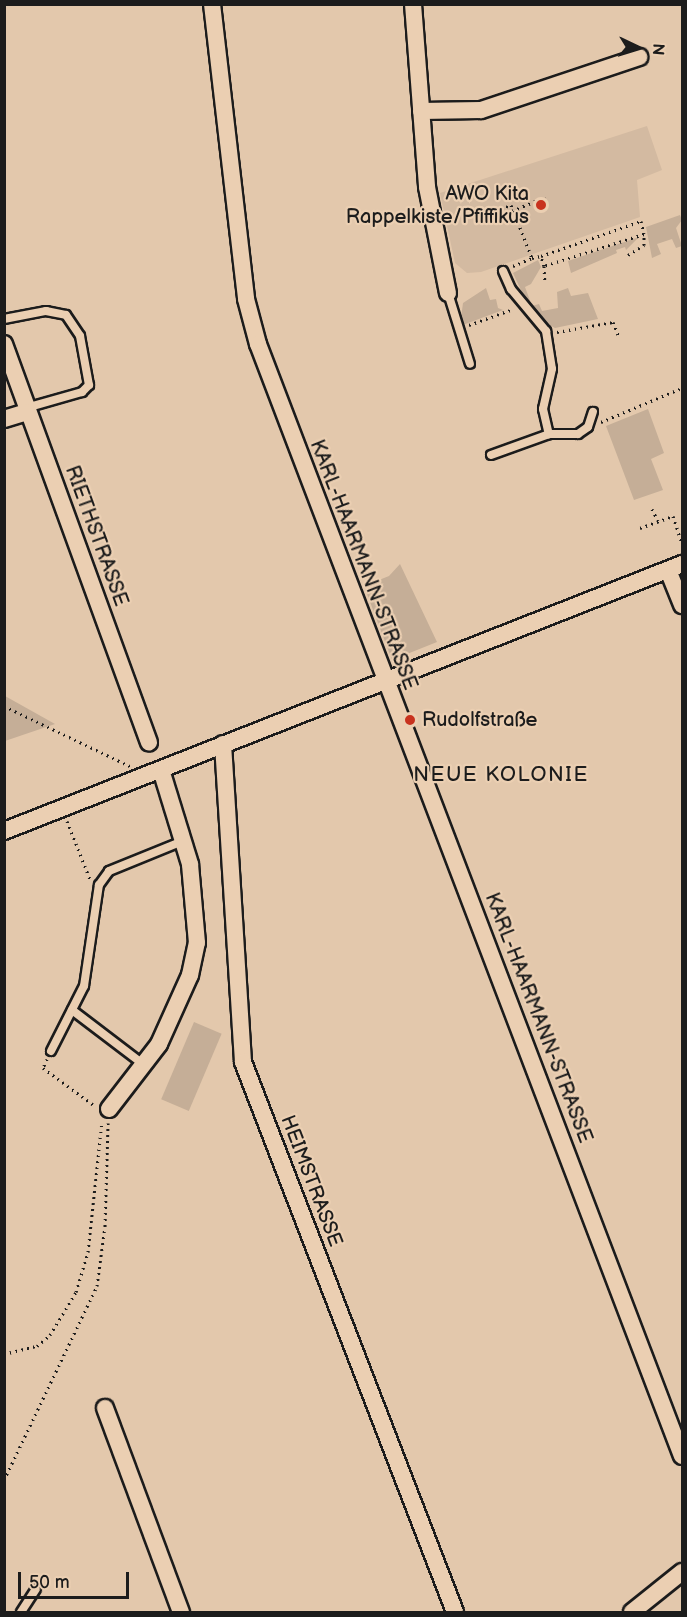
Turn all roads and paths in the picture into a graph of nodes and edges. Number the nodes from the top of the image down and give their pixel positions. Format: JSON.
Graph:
{"nodes":[{"id":1,"x":212,"y":4,"type":"edge"},
{"id":2,"x":413,"y":4,"type":"edge"},
{"id":3,"x":639,"y":57,"type":"dead end"},
{"id":4,"x":421,"y":111,"type":"junction"},
{"id":5,"x":545,"y":197,"type":"dead end"},
{"id":6,"x":495,"y":211,"type":"dead end"},
{"id":7,"x":512,"y":211,"type":"junction"},
{"id":8,"x":644,"y":234,"type":"junction"},
{"id":9,"x":628,"y":255,"type":"dead end"},
{"id":10,"x":540,"y":256,"type":"junction"},
{"id":11,"x":532,"y":258,"type":"junction"},
{"id":12,"x":543,"y":266,"type":"junction"},
{"id":13,"x":504,"y":271,"type":"joint"},
{"id":14,"x":545,"y":283,"type":"dead end"},
{"id":15,"x":448,"y":294,"type":"joint"},
{"id":16,"x":523,"y":305,"type":"junction"},
{"id":17,"x":4,"y":319,"type":"edge"},
{"id":18,"x":458,"y":329,"type":"junction"},
{"id":19,"x":547,"y":334,"type":"junction"},
{"id":20,"x":619,"y":337,"type":"dead end"},
{"id":21,"x":4,"y":344,"type":"edge"},
{"id":22,"x":470,"y":364,"type":"dead end"},
{"id":23,"x":682,"y":388,"type":"edge"},
{"id":24,"x":27,"y":410,"type":"junction"},
{"id":25,"x":593,"y":412,"type":"dead end"},
{"id":26,"x":4,"y":419,"type":"edge"},
{"id":27,"x":588,"y":427,"type":"junction"},
{"id":28,"x":549,"y":434,"type":"junction"},
{"id":29,"x":491,"y":455,"type":"dead end"},
{"id":30,"x":652,"y":509,"type":"dead end"},
{"id":31,"x":658,"y":521,"type":"junction"},
{"id":32,"x":640,"y":528,"type":"dead end"},
{"id":33,"x":682,"y":543,"type":"edge"},
{"id":34,"x":675,"y":567,"type":"edge"},
{"id":35,"x":682,"y":605,"type":"edge"},
{"id":36,"x":383,"y":680,"type":"junction"},
{"id":37,"x":5,"y":706,"type":"edge"},
{"id":38,"x":149,"y":742,"type":"dead end"},
{"id":39,"x":223,"y":744,"type":"junction"},
{"id":40,"x":155,"y":773,"type":"junction"},
{"id":41,"x":69,"y":826,"type":"dead end"},
{"id":42,"x":4,"y":831,"type":"edge"},
{"id":43,"x":183,"y":841,"type":"junction"},
{"id":44,"x":99,"y":885,"type":"junction"},
{"id":45,"x":72,"y":1010,"type":"junction"},
{"id":46,"x":51,"y":1051,"type":"joint"},
{"id":47,"x":143,"y":1064,"type":"junction"},
{"id":48,"x":109,"y":1109,"type":"junction"},
{"id":49,"x":4,"y":1354,"type":"edge"},
{"id":50,"x":105,"y":1408,"type":"dead end"},
{"id":51,"x":682,"y":1456,"type":"edge"},
{"id":52,"x":4,"y":1480,"type":"edge"},
{"id":53,"x":682,"y":1572,"type":"edge"},
{"id":54,"x":36,"y":1589,"type":"dead end"},
{"id":55,"x":21,"y":1612,"type":"edge"},
{"id":56,"x":181,"y":1612,"type":"edge"},
{"id":57,"x":455,"y":1612,"type":"edge"},
{"id":58,"x":632,"y":1612,"type":"edge"}],
"edges":[{"from":1,"to":36,"type":"street","name":"KARL-HAARMANN-STRASSE"},
{"from":2,"to":4,"type":"street"},
{"from":3,"to":4,"type":"street"},
{"from":4,"to":15,"type":"street"},
{"from":5,"to":7,"type":"path"},
{"from":6,"to":7,"type":"path"},
{"from":7,"to":11,"type":"path"},
{"from":8,"to":9,"type":"path"},
{"from":8,"to":10,"type":"path"},
{"from":8,"to":12,"type":"path"},
{"from":10,"to":11,"type":"path"},
{"from":10,"to":12,"type":"path"},
{"from":11,"to":13,"type":"path"},
{"from":12,"to":14,"type":"path"},
{"from":13,"to":16,"type":"lane"},
{"from":15,"to":18,"type":"lane"},
{"from":16,"to":18,"type":"path"},
{"from":16,"to":19,"type":"lane"},
{"from":17,"to":24,"type":"lane"},
{"from":18,"to":22,"type":"lane"},
{"from":19,"to":20,"type":"path"},
{"from":19,"to":28,"type":"lane"},
{"from":21,"to":24,"type":"street","name":"RIETHSTRASSE"},
{"from":23,"to":27,"type":"path"},
{"from":24,"to":26,"type":"street"},
{"from":24,"to":38,"type":"street","name":"RIETHSTRASSE"},
{"from":25,"to":27,"type":"lane"},
{"from":27,"to":28,"type":"lane"},
{"from":28,"to":29,"type":"lane"},
{"from":30,"to":31,"type":"path"},
{"from":31,"to":32,"type":"path"},
{"from":31,"to":33,"type":"path"},
{"from":34,"to":35,"type":"street"},
{"from":34,"to":36,"type":"street"},
{"from":36,"to":39,"type":"street"},
{"from":36,"to":51,"type":"street","name":"KARL-HAARMANN-STRASSE"},
{"from":37,"to":40,"type":"path"},
{"from":39,"to":40,"type":"street"},
{"from":39,"to":57,"type":"street","name":"HEIMSTRASSE"},
{"from":40,"to":42,"type":"street"},
{"from":40,"to":43,"type":"street"},
{"from":41,"to":44,"type":"path"},
{"from":43,"to":44,"type":"lane"},
{"from":43,"to":47,"type":"street"},
{"from":44,"to":45,"type":"lane"},
{"from":45,"to":46,"type":"lane"},
{"from":45,"to":47,"type":"lane"},
{"from":46,"to":48,"type":"path"},
{"from":47,"to":48,"type":"street"},
{"from":48,"to":49,"type":"path"},
{"from":48,"to":52,"type":"path"},
{"from":50,"to":56,"type":"street"},
{"from":53,"to":58,"type":"street"},
{"from":54,"to":55,"type":"lane"}]}
